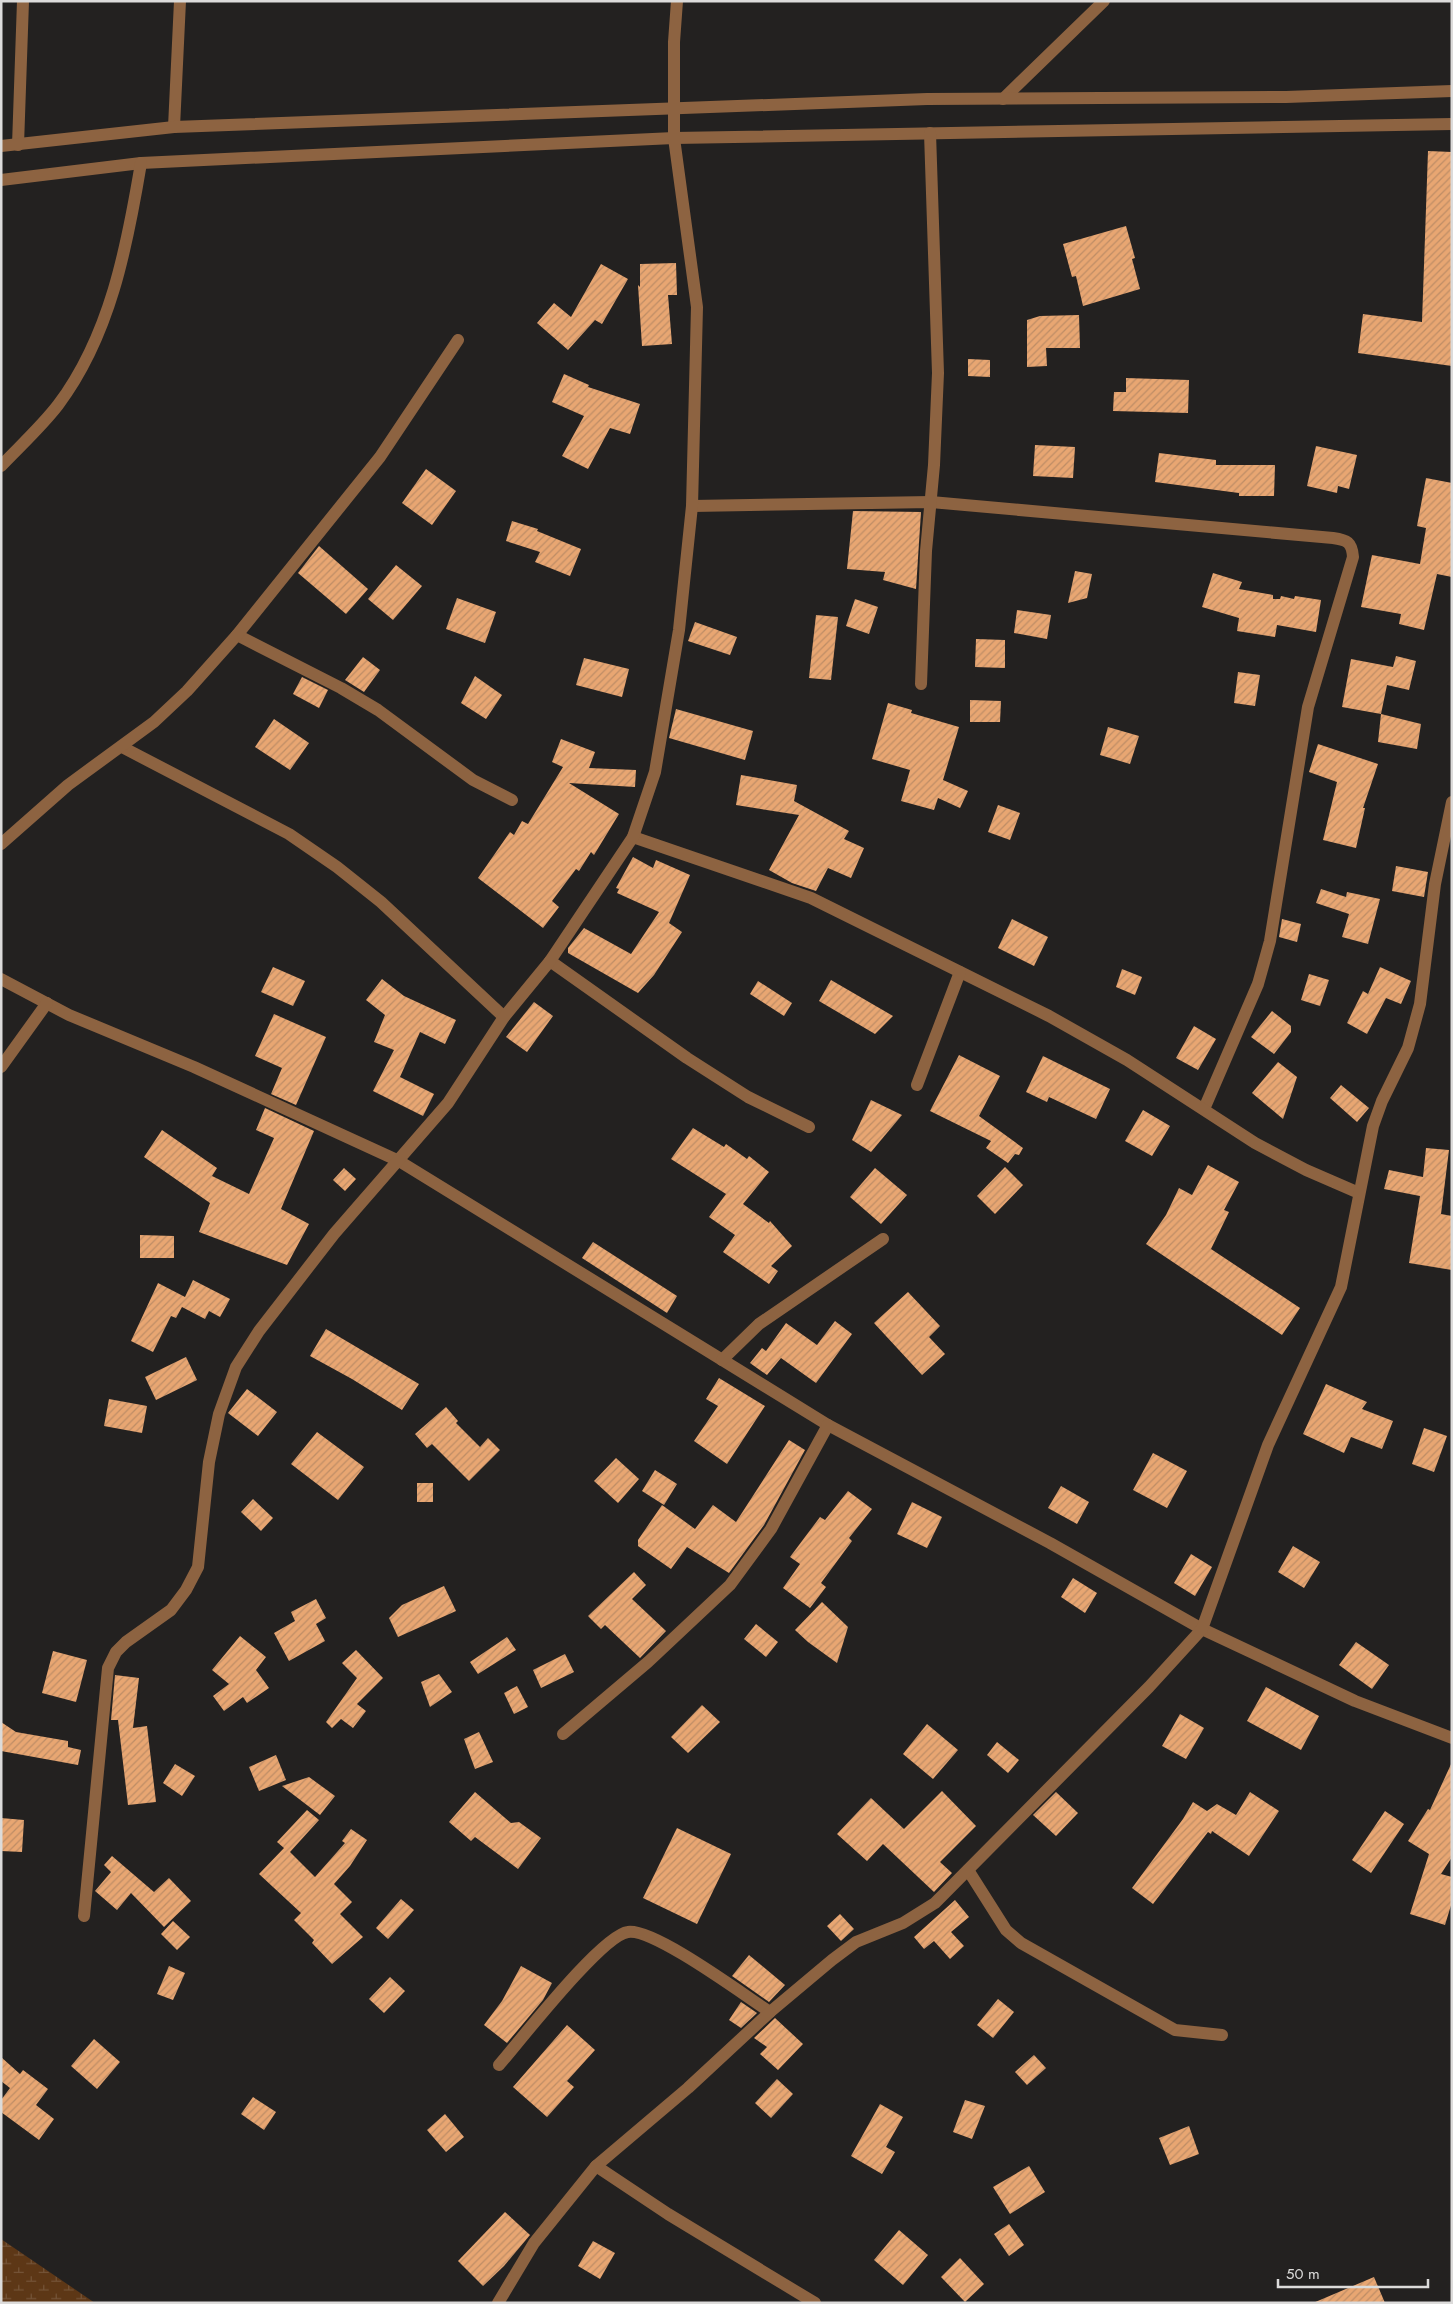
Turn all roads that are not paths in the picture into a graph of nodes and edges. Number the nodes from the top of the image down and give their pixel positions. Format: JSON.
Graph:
{"nodes":[{"id":1,"x":23,"y":1,"type":"edge"},
{"id":2,"x":180,"y":1,"type":"edge"},
{"id":3,"x":677,"y":1,"type":"edge"},
{"id":4,"x":1104,"y":1,"type":"edge"},
{"id":5,"x":1452,"y":92,"type":"edge"},
{"id":6,"x":1003,"y":99,"type":"junction"},
{"id":7,"x":675,"y":108,"type":"junction"},
{"id":8,"x":1452,"y":124,"type":"edge"},
{"id":9,"x":174,"y":127,"type":"junction"},
{"id":10,"x":930,"y":133,"type":"junction"},
{"id":11,"x":674,"y":138,"type":"junction"},
{"id":12,"x":18,"y":145,"type":"junction"},
{"id":13,"x":1,"y":146,"type":"edge"},
{"id":14,"x":141,"y":163,"type":"junction"},
{"id":15,"x":1,"y":180,"type":"edge"},
{"id":16,"x":458,"y":340,"type":"dead end"},
{"id":17,"x":1,"y":466,"type":"edge"},
{"id":18,"x":930,"y":502,"type":"junction"},
{"id":19,"x":692,"y":506,"type":"junction"},
{"id":20,"x":237,"y":635,"type":"junction"},
{"id":21,"x":921,"y":684,"type":"dead end"},
{"id":22,"x":122,"y":747,"type":"junction"},
{"id":23,"x":512,"y":800,"type":"dead end"},
{"id":24,"x":1452,"y":802,"type":"edge"},
{"id":25,"x":633,"y":837,"type":"junction"},
{"id":26,"x":1,"y":844,"type":"edge"},
{"id":27,"x":550,"y":961,"type":"junction"},
{"id":28,"x":960,"y":972,"type":"junction"},
{"id":29,"x":1,"y":979,"type":"edge"},
{"id":30,"x":47,"y":1003,"type":"junction"},
{"id":31,"x":504,"y":1017,"type":"junction"},
{"id":32,"x":1,"y":1066,"type":"edge"},
{"id":33,"x":916,"y":1084,"type":"dead end"},
{"id":34,"x":1204,"y":1109,"type":"junction"},
{"id":35,"x":808,"y":1127,"type":"dead end"},
{"id":36,"x":399,"y":1161,"type":"junction"},
{"id":37,"x":1359,"y":1193,"type":"junction"},
{"id":38,"x":884,"y":1238,"type":"dead end"},
{"id":39,"x":722,"y":1360,"type":"junction"},
{"id":40,"x":828,"y":1425,"type":"junction"},
{"id":41,"x":1202,"y":1629,"type":"junction"},
{"id":42,"x":564,"y":1734,"type":"dead end"},
{"id":43,"x":1452,"y":1738,"type":"edge"},
{"id":44,"x":968,"y":1870,"type":"junction"},
{"id":45,"x":84,"y":1916,"type":"dead end"},
{"id":46,"x":770,"y":2012,"type":"junction"},
{"id":47,"x":1222,"y":2035,"type":"dead end"},
{"id":48,"x":499,"y":2065,"type":"dead end"},
{"id":49,"x":596,"y":2166,"type":"junction"},
{"id":50,"x":498,"y":2303,"type":"edge"},
{"id":51,"x":816,"y":2303,"type":"edge"}],
"edges":[{"from":1,"to":12,"type":"street"},
{"from":2,"to":9,"type":"street"},
{"from":3,"to":7,"type":"street"},
{"from":4,"to":6,"type":"street"},
{"from":5,"to":6,"type":"street"},
{"from":6,"to":7,"type":"street"},
{"from":7,"to":9,"type":"street"},
{"from":7,"to":11,"type":"street"},
{"from":8,"to":10,"type":"street"},
{"from":9,"to":12,"type":"street"},
{"from":10,"to":11,"type":"street"},
{"from":10,"to":18,"type":"street"},
{"from":11,"to":14,"type":"street"},
{"from":11,"to":19,"type":"street"},
{"from":12,"to":13,"type":"street"},
{"from":14,"to":15,"type":"street"},
{"from":14,"to":17,"type":"street"},
{"from":16,"to":20,"type":"street"},
{"from":18,"to":19,"type":"street"},
{"from":18,"to":21,"type":"street"},
{"from":18,"to":34,"type":"street"},
{"from":19,"to":25,"type":"street"},
{"from":20,"to":22,"type":"street"},
{"from":20,"to":23,"type":"street"},
{"from":22,"to":26,"type":"street"},
{"from":22,"to":31,"type":"street"},
{"from":24,"to":37,"type":"street"},
{"from":25,"to":27,"type":"street"},
{"from":25,"to":28,"type":"street"},
{"from":27,"to":31,"type":"street"},
{"from":27,"to":35,"type":"street"},
{"from":28,"to":33,"type":"street"},
{"from":28,"to":34,"type":"street"},
{"from":29,"to":30,"type":"street"},
{"from":30,"to":32,"type":"street"},
{"from":30,"to":36,"type":"street"},
{"from":31,"to":36,"type":"street"},
{"from":34,"to":37,"type":"street"},
{"from":36,"to":39,"type":"street"},
{"from":36,"to":45,"type":"street"},
{"from":37,"to":41,"type":"street"},
{"from":38,"to":39,"type":"street"},
{"from":39,"to":40,"type":"street"},
{"from":40,"to":41,"type":"street"},
{"from":40,"to":42,"type":"street"},
{"from":41,"to":43,"type":"street"},
{"from":41,"to":44,"type":"street"},
{"from":44,"to":46,"type":"street"},
{"from":44,"to":47,"type":"street"},
{"from":46,"to":48,"type":"street"},
{"from":46,"to":49,"type":"street"},
{"from":49,"to":50,"type":"street"},
{"from":49,"to":51,"type":"street"}]}
